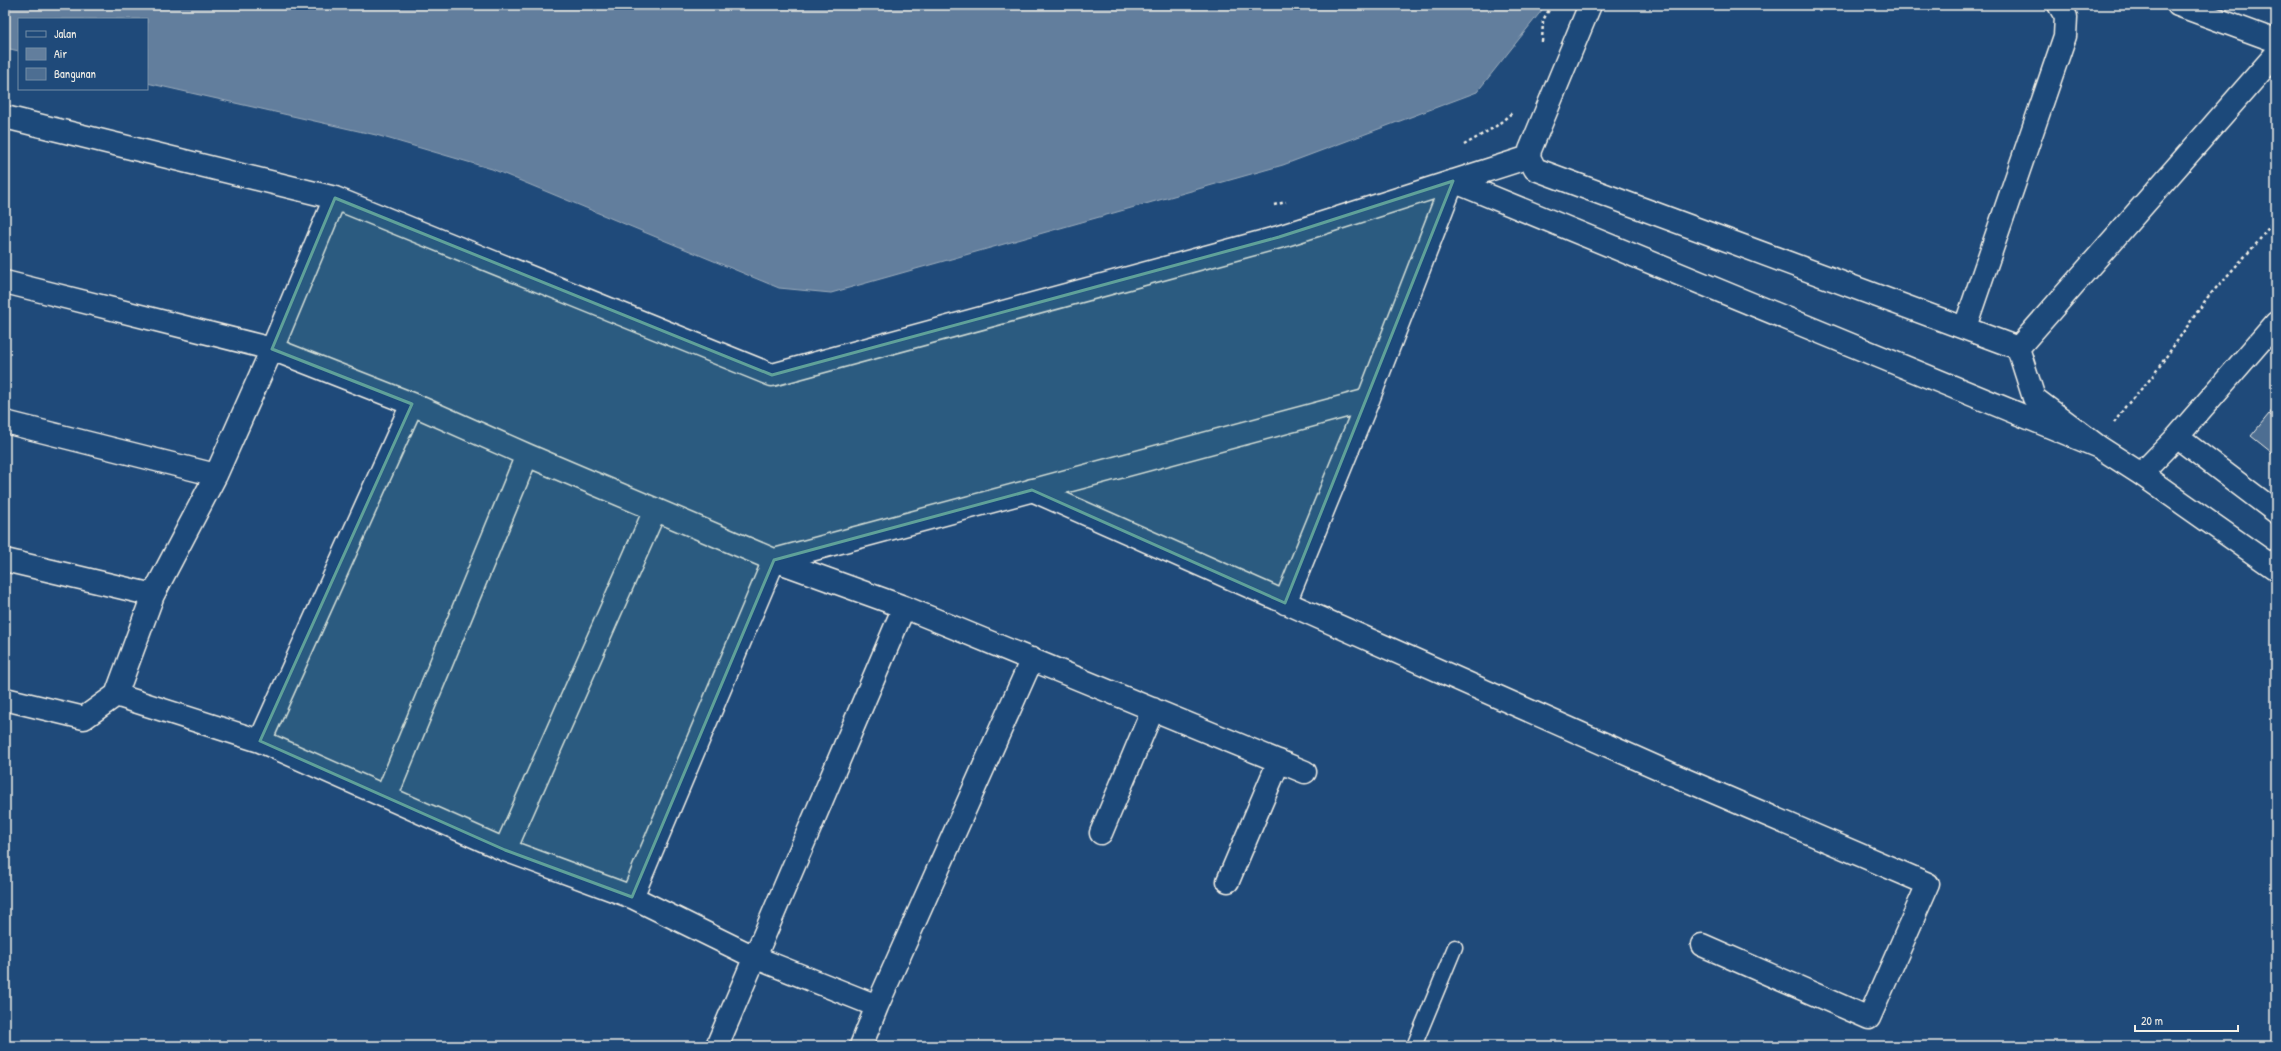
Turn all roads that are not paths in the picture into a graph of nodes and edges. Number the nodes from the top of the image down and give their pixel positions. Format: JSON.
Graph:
{"nodes":[{"id":1,"x":1590,"y":5,"type":"edge"},
{"id":2,"x":2059,"y":5,"type":"edge"},
{"id":3,"x":2178,"y":5,"type":"edge"},
{"id":4,"x":2276,"y":41,"type":"edge"},
{"id":5,"x":2276,"y":54,"type":"edge"},
{"id":6,"x":5,"y":117,"type":"edge"},
{"id":7,"x":1528,"y":157,"type":"junction"},
{"id":8,"x":1453,"y":181,"type":"junction"},
{"id":9,"x":335,"y":198,"type":"junction"},
{"id":10,"x":5,"y":282,"type":"edge"},
{"id":11,"x":2276,"y":322,"type":"edge"},
{"id":12,"x":1965,"y":327,"type":"junction"},
{"id":13,"x":2018,"y":348,"type":"junction"},
{"id":14,"x":272,"y":349,"type":"junction"},
{"id":15,"x":1368,"y":400,"type":"junction"},
{"id":16,"x":412,"y":404,"type":"junction"},
{"id":17,"x":5,"y":422,"type":"edge"},
{"id":18,"x":2177,"y":437,"type":"junction"},
{"id":19,"x":2100,"y":447,"type":"junction"},
{"id":20,"x":527,"y":456,"type":"junction"},
{"id":21,"x":2141,"y":474,"type":"junction"},
{"id":22,"x":216,"y":475,"type":"junction"},
{"id":23,"x":1032,"y":490,"type":"junction"},
{"id":24,"x":655,"y":510,"type":"junction"},
{"id":25,"x":2276,"y":512,"type":"edge"},
{"id":26,"x":5,"y":560,"type":"edge"},
{"id":27,"x":774,"y":560,"type":"junction"},
{"id":28,"x":2276,"y":569,"type":"edge"},
{"id":29,"x":153,"y":595,"type":"junction"},
{"id":30,"x":1285,"y":603,"type":"junction"},
{"id":31,"x":904,"y":607,"type":"junction"},
{"id":32,"x":1032,"y":659,"type":"junction"},
{"id":33,"x":116,"y":695,"type":"junction"},
{"id":34,"x":5,"y":699,"type":"edge"},
{"id":35,"x":1153,"y":709,"type":"junction"},
{"id":36,"x":260,"y":741,"type":"junction"},
{"id":37,"x":1278,"y":761,"type":"junction"},
{"id":38,"x":1305,"y":772,"type":"dead end"},
{"id":39,"x":386,"y":797,"type":"junction"},
{"id":40,"x":1101,"y":832,"type":"dead end"},
{"id":41,"x":506,"y":850,"type":"junction"},
{"id":42,"x":1228,"y":881,"type":"dead end"},
{"id":43,"x":632,"y":897,"type":"junction"},
{"id":44,"x":1702,"y":945,"type":"dead end"},
{"id":45,"x":1455,"y":947,"type":"dead end"},
{"id":46,"x":754,"y":957,"type":"junction"},
{"id":47,"x":877,"y":1006,"type":"junction"},
{"id":48,"x":717,"y":1046,"type":"edge"},
{"id":49,"x":861,"y":1046,"type":"edge"},
{"id":50,"x":1414,"y":1046,"type":"edge"}],
"edges":[{"from":1,"to":7,"type":"street"},
{"from":2,"to":12,"type":"street"},
{"from":3,"to":4,"type":"street"},
{"from":5,"to":13,"type":"street"},
{"from":6,"to":9,"type":"street"},
{"from":7,"to":8,"type":"street"},
{"from":7,"to":12,"type":"street"},
{"from":8,"to":9,"type":"street"},
{"from":8,"to":15,"type":"street"},
{"from":8,"to":19,"type":"street"},
{"from":9,"to":14,"type":"street"},
{"from":10,"to":14,"type":"street"},
{"from":11,"to":18,"type":"street"},
{"from":12,"to":13,"type":"street"},
{"from":13,"to":19,"type":"street"},
{"from":14,"to":16,"type":"street"},
{"from":14,"to":22,"type":"street"},
{"from":15,"to":23,"type":"street"},
{"from":15,"to":30,"type":"street"},
{"from":16,"to":20,"type":"street"},
{"from":16,"to":36,"type":"street"},
{"from":17,"to":22,"type":"street"},
{"from":18,"to":21,"type":"street"},
{"from":18,"to":25,"type":"street"},
{"from":19,"to":21,"type":"street"},
{"from":20,"to":24,"type":"street"},
{"from":20,"to":39,"type":"street"},
{"from":21,"to":28,"type":"street"},
{"from":22,"to":29,"type":"street"},
{"from":23,"to":27,"type":"street"},
{"from":23,"to":30,"type":"street"},
{"from":24,"to":27,"type":"street"},
{"from":24,"to":41,"type":"street"},
{"from":26,"to":29,"type":"street"},
{"from":27,"to":31,"type":"street"},
{"from":27,"to":43,"type":"street"},
{"from":29,"to":33,"type":"street"},
{"from":30,"to":44,"type":"street"},
{"from":31,"to":32,"type":"street"},
{"from":31,"to":46,"type":"street"},
{"from":32,"to":35,"type":"street"},
{"from":32,"to":47,"type":"street"},
{"from":33,"to":34,"type":"street"},
{"from":33,"to":36,"type":"street"},
{"from":35,"to":37,"type":"street"},
{"from":35,"to":40,"type":"street"},
{"from":36,"to":39,"type":"street"},
{"from":37,"to":38,"type":"street"},
{"from":37,"to":42,"type":"street"},
{"from":39,"to":41,"type":"street"},
{"from":41,"to":43,"type":"street"},
{"from":43,"to":46,"type":"street"},
{"from":45,"to":50,"type":"lane"},
{"from":46,"to":47,"type":"street"},
{"from":46,"to":48,"type":"street"},
{"from":47,"to":49,"type":"street"}]}
